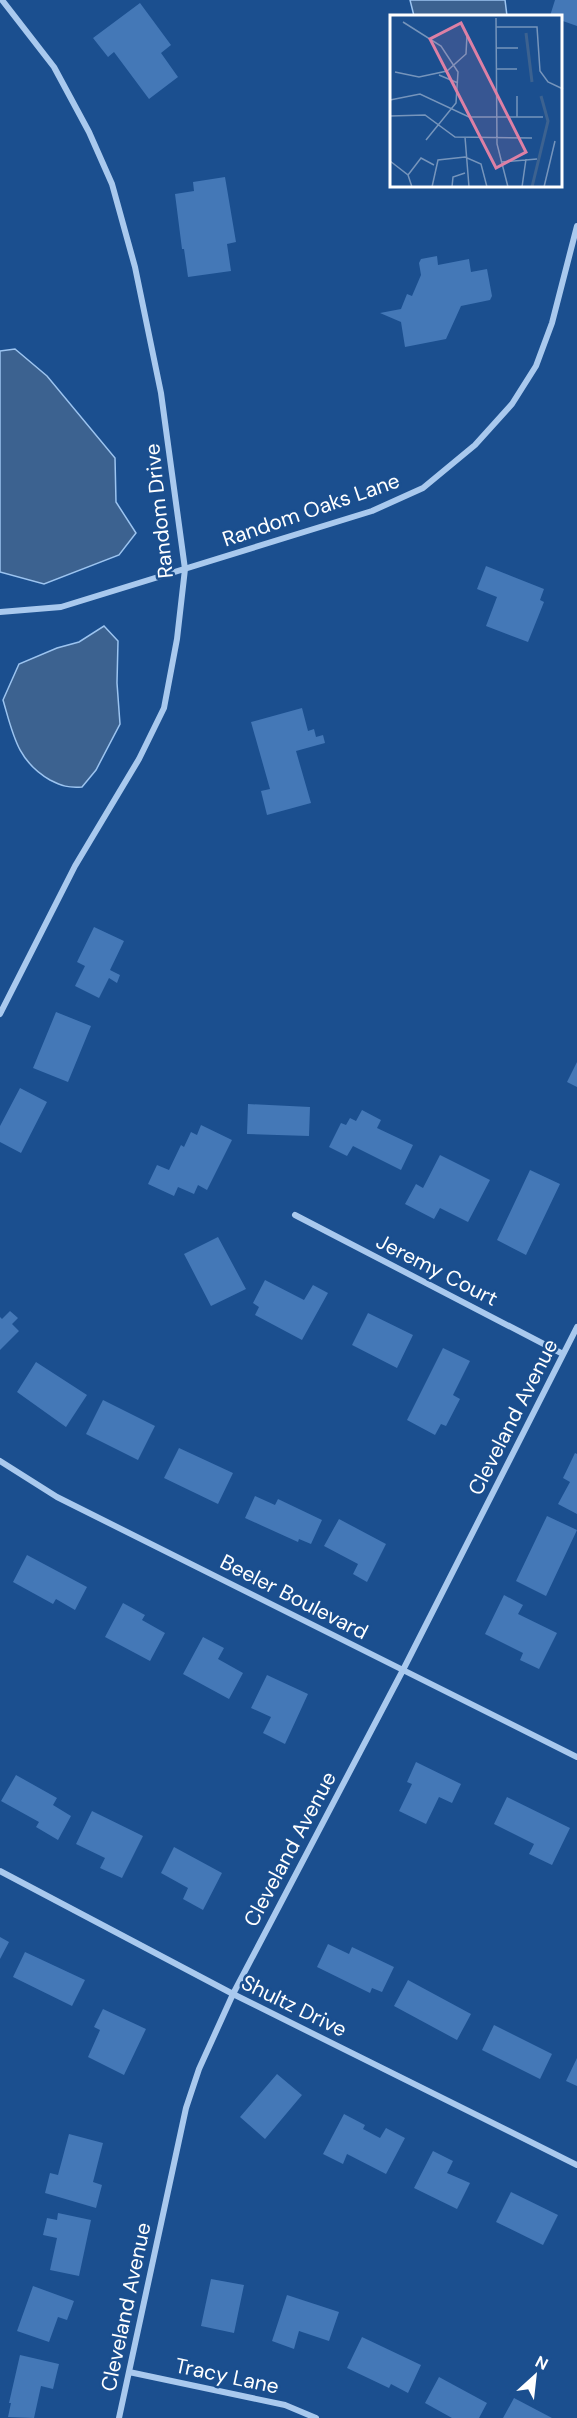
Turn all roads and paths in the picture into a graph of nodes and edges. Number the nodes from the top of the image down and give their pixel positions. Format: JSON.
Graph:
{"nodes":[{"id":1,"x":2,"y":0,"type":"edge"},
{"id":2,"x":577,"y":226,"type":"edge"},
{"id":3,"x":185,"y":569,"type":"junction"},
{"id":4,"x":0,"y":612,"type":"edge"},
{"id":5,"x":0,"y":1014,"type":"edge"},
{"id":6,"x":295,"y":1215,"type":"dead end"},
{"id":7,"x":577,"y":1327,"type":"edge"},
{"id":8,"x":563,"y":1354,"type":"junction"},
{"id":9,"x":0,"y":1461,"type":"edge"},
{"id":10,"x":403,"y":1670,"type":"junction"},
{"id":11,"x":577,"y":1757,"type":"edge"},
{"id":12,"x":0,"y":1871,"type":"edge"},
{"id":13,"x":233,"y":1994,"type":"junction"},
{"id":14,"x":577,"y":2165,"type":"edge"},
{"id":15,"x":129,"y":2372,"type":"junction"},
{"id":16,"x":119,"y":2418,"type":"edge"},
{"id":17,"x":316,"y":2418,"type":"edge"}],
"edges":[{"from":1,"to":3,"type":"street","name":"Random Drive"},
{"from":2,"to":3,"type":"street","name":"Random Oaks Lane"},
{"from":3,"to":4,"type":"street","name":"Random Oaks Lane"},
{"from":3,"to":5,"type":"street","name":"Random Drive"},
{"from":6,"to":8,"type":"street","name":"Jeremy Court"},
{"from":7,"to":8,"type":"street","name":"Cleveland Avenue"},
{"from":8,"to":10,"type":"street","name":"Cleveland Avenue"},
{"from":9,"to":10,"type":"street","name":"Beeler Boulevard"},
{"from":10,"to":11,"type":"street","name":"Beeler Boulevard"},
{"from":10,"to":13,"type":"street","name":"Cleveland Avenue"},
{"from":12,"to":13,"type":"street","name":"Shultz Drive"},
{"from":13,"to":14,"type":"street","name":"Shultz Drive"},
{"from":13,"to":15,"type":"street","name":"Cleveland Avenue"},
{"from":15,"to":16,"type":"street","name":"Cleveland Avenue"},
{"from":15,"to":17,"type":"street","name":"Tracy Lane"}]}
